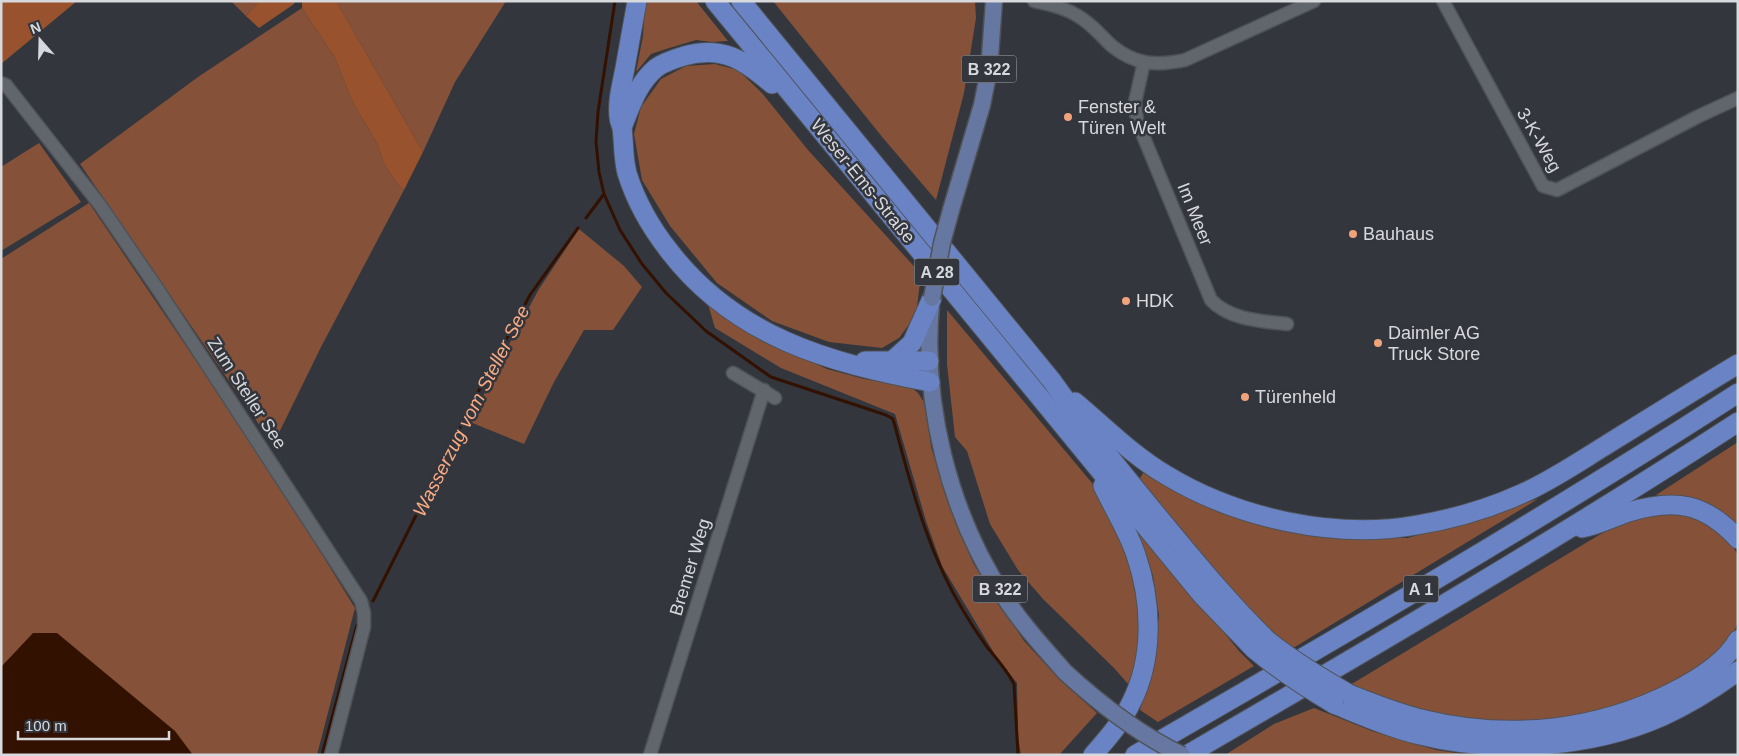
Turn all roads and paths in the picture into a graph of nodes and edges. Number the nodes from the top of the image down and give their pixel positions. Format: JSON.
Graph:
{"nodes":[{"id":1,"x":637,"y":1,"type":"edge"},
{"id":2,"x":715,"y":1,"type":"edge"},
{"id":3,"x":740,"y":1,"type":"edge"},
{"id":4,"x":757,"y":1,"type":"edge"},
{"id":5,"x":994,"y":1,"type":"edge"},
{"id":6,"x":1034,"y":1,"type":"edge"},
{"id":7,"x":1314,"y":1,"type":"edge"},
{"id":8,"x":1443,"y":1,"type":"edge"},
{"id":9,"x":782,"y":52,"type":"junction"},
{"id":10,"x":1144,"y":62,"type":"junction"},
{"id":11,"x":1,"y":83,"type":"edge"},
{"id":12,"x":1738,"y":98,"type":"edge"},
{"id":13,"x":806,"y":112,"type":"junction"},
{"id":14,"x":622,"y":129,"type":"junction"},
{"id":15,"x":932,"y":298,"type":"junction"},
{"id":16,"x":1287,"y":324,"type":"dead end"},
{"id":17,"x":892,"y":361,"type":"junction"},
{"id":18,"x":929,"y":361,"type":"junction"},
{"id":19,"x":850,"y":364,"type":"junction"},
{"id":20,"x":1738,"y":364,"type":"edge"},
{"id":21,"x":733,"y":372,"type":"dead end"},
{"id":22,"x":1052,"y":381,"type":"junction"},
{"id":23,"x":930,"y":382,"type":"junction"},
{"id":24,"x":764,"y":390,"type":"junction"},
{"id":25,"x":1738,"y":393,"type":"edge"},
{"id":26,"x":776,"y":398,"type":"dead end"},
{"id":27,"x":1738,"y":422,"type":"edge"},
{"id":28,"x":1086,"y":454,"type":"junction"},
{"id":29,"x":1566,"y":532,"type":"junction"},
{"id":30,"x":1738,"y":539,"type":"edge"},
{"id":31,"x":1738,"y":640,"type":"edge"},
{"id":32,"x":1261,"y":645,"type":"junction"},
{"id":33,"x":1738,"y":671,"type":"edge"},
{"id":34,"x":1341,"y":699,"type":"junction"},
{"id":35,"x":331,"y":755,"type":"edge"},
{"id":36,"x":650,"y":755,"type":"edge"},
{"id":37,"x":1093,"y":755,"type":"edge"},
{"id":38,"x":1135,"y":755,"type":"edge"},
{"id":39,"x":1182,"y":755,"type":"edge"},
{"id":40,"x":1187,"y":755,"type":"edge"}],
"edges":[{"from":1,"to":14,"type":"highway"},
{"from":2,"to":13,"type":"highway","name":"Weser-Ems-Straße","number":"A 28"},
{"from":3,"to":9,"type":"highway","name":"Weser-Ems-Straße","number":"A 28"},
{"from":4,"to":9,"type":"highway"},
{"from":5,"to":15,"type":"main road","number":"B 322","bridge":true},
{"from":6,"to":10,"type":"street"},
{"from":7,"to":10,"type":"street"},
{"from":8,"to":12,"type":"street","name":"3-K-Weg"},
{"from":9,"to":22,"type":"highway","name":"Weser-Ems-Straße","number":"A 28"},
{"from":10,"to":16,"type":"street","name":"Im Meer"},
{"from":11,"to":35,"type":"street","name":"Zum Steller See"},
{"from":13,"to":14,"type":"highway"},
{"from":13,"to":28,"type":"highway","name":"Weser-Ems-Straße","number":"A 28"},
{"from":14,"to":19,"type":"highway"},
{"from":15,"to":17,"type":"highway"},
{"from":15,"to":18,"type":"main road","number":"B 322"},
{"from":17,"to":18,"type":"highway"},
{"from":17,"to":19,"type":"highway"},
{"from":18,"to":23,"type":"main road","number":"B 322"},
{"from":19,"to":23,"type":"highway"},
{"from":20,"to":22,"type":"highway"},
{"from":21,"to":24,"type":"street"},
{"from":22,"to":32,"type":"highway"},
{"from":23,"to":39,"type":"main road","number":"B 322","bridge":true},
{"from":24,"to":26,"type":"street"},
{"from":24,"to":36,"type":"street","name":"Bremer Weg"},
{"from":25,"to":38,"type":"highway","number":"A 1"},
{"from":27,"to":29,"type":"highway","number":"A 1"},
{"from":28,"to":32,"type":"highway"},
{"from":28,"to":37,"type":"highway"},
{"from":29,"to":30,"type":"highway"},
{"from":29,"to":40,"type":"highway","number":"A 1"},
{"from":31,"to":34,"type":"highway"},
{"from":32,"to":34,"type":"highway","bridge":true},
{"from":33,"to":34,"type":"highway"}]}
